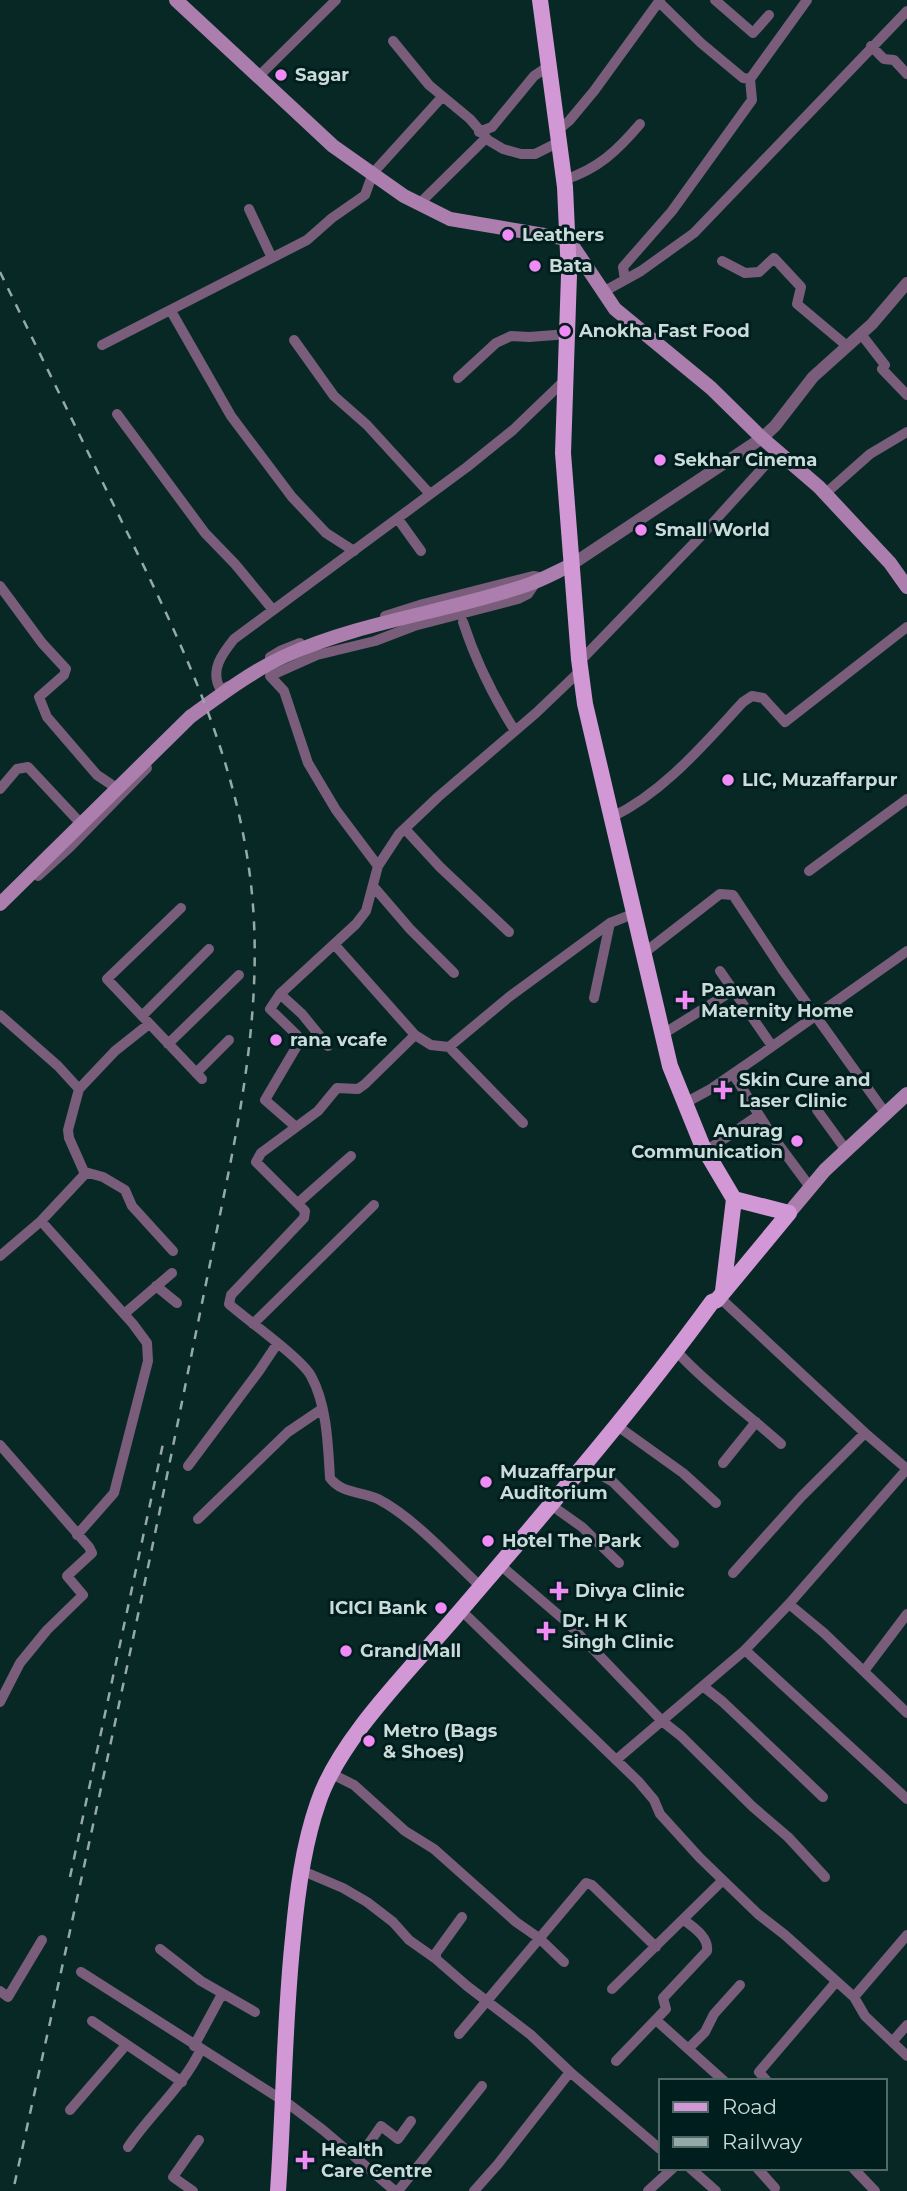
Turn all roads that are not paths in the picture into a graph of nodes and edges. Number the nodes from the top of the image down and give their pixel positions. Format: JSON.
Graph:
{"nodes":[{"id":1,"x":166,"y":0,"type":"edge"},
{"id":2,"x":176,"y":0,"type":"edge"},
{"id":3,"x":182,"y":0,"type":"edge"},
{"id":4,"x":337,"y":0,"type":"edge"},
{"id":5,"x":540,"y":0,"type":"edge"},
{"id":6,"x":715,"y":0,"type":"edge"},
{"id":7,"x":807,"y":0,"type":"edge"},
{"id":8,"x":660,"y":1,"type":"edge"},
{"id":9,"x":907,"y":11,"type":"edge"},
{"id":10,"x":769,"y":15,"type":"dead end"},
{"id":11,"x":393,"y":41,"type":"dead end"},
{"id":12,"x":871,"y":46,"type":"junction"},
{"id":13,"x":549,"y":66,"type":"junction"},
{"id":14,"x":262,"y":72,"type":"junction"},
{"id":15,"x":907,"y":74,"type":"edge"},
{"id":16,"x":750,"y":79,"type":"junction"},
{"id":17,"x":442,"y":97,"type":"junction"},
{"id":18,"x":300,"y":117,"type":"junction"},
{"id":19,"x":640,"y":124,"type":"dead end"},
{"id":20,"x":483,"y":135,"type":"junction"},
{"id":21,"x":559,"y":136,"type":"junction"},
{"id":22,"x":373,"y":173,"type":"junction"},
{"id":23,"x":564,"y":180,"type":"junction"},
{"id":24,"x":419,"y":204,"type":"junction"},
{"id":25,"x":249,"y":209,"type":"dead end"},
{"id":26,"x":568,"y":239,"type":"junction"},
{"id":27,"x":272,"y":258,"type":"junction"},
{"id":28,"x":722,"y":261,"type":"dead end"},
{"id":29,"x":625,"y":280,"type":"junction"},
{"id":30,"x":907,"y":283,"type":"edge"},
{"id":31,"x":603,"y":292,"type":"junction"},
{"id":32,"x":171,"y":311,"type":"junction"},
{"id":33,"x":568,"y":334,"type":"junction"},
{"id":34,"x":861,"y":334,"type":"junction"},
{"id":35,"x":295,"y":340,"type":"dead end"},
{"id":36,"x":102,"y":345,"type":"dead end"},
{"id":37,"x":847,"y":346,"type":"junction"},
{"id":38,"x":458,"y":378,"type":"dead end"},
{"id":39,"x":567,"y":379,"type":"junction"},
{"id":40,"x":907,"y":395,"type":"edge"},
{"id":41,"x":117,"y":414,"type":"dead end"},
{"id":42,"x":907,"y":432,"type":"edge"},
{"id":43,"x":762,"y":438,"type":"junction"},
{"id":44,"x":778,"y":451,"type":"junction"},
{"id":45,"x":826,"y":493,"type":"junction"},
{"id":46,"x":430,"y":494,"type":"junction"},
{"id":47,"x":398,"y":519,"type":"junction"},
{"id":48,"x":354,"y":551,"type":"junction"},
{"id":49,"x":421,"y":551,"type":"dead end"},
{"id":50,"x":571,"y":565,"type":"junction"},
{"id":51,"x":537,"y":581,"type":"junction"},
{"id":52,"x":0,"y":586,"type":"edge"},
{"id":53,"x":907,"y":587,"type":"edge"},
{"id":54,"x":273,"y":610,"type":"junction"},
{"id":55,"x":463,"y":622,"type":"dead end"},
{"id":56,"x":907,"y":627,"type":"edge"},
{"id":57,"x":580,"y":665,"type":"junction"},
{"id":58,"x":515,"y":731,"type":"junction"},
{"id":59,"x":113,"y":785,"type":"junction"},
{"id":60,"x":0,"y":789,"type":"edge"},
{"id":61,"x":124,"y":793,"type":"junction"},
{"id":62,"x":907,"y":799,"type":"edge"},
{"id":63,"x":611,"y":817,"type":"junction"},
{"id":64,"x":77,"y":820,"type":"junction"},
{"id":65,"x":405,"y":829,"type":"junction"},
{"id":66,"x":87,"y":830,"type":"junction"},
{"id":67,"x":378,"y":866,"type":"junction"},
{"id":68,"x":809,"y":871,"type":"dead end"},
{"id":69,"x":373,"y":886,"type":"junction"},
{"id":70,"x":0,"y":895,"type":"edge"},
{"id":71,"x":0,"y":904,"type":"edge"},
{"id":72,"x":180,"y":908,"type":"dead end"},
{"id":73,"x":0,"y":912,"type":"edge"},
{"id":74,"x":633,"y":914,"type":"junction"},
{"id":75,"x":610,"y":923,"type":"junction"},
{"id":76,"x":509,"y":932,"type":"dead end"},
{"id":77,"x":334,"y":944,"type":"junction"},
{"id":78,"x":209,"y":948,"type":"dead end"},
{"id":79,"x":907,"y":951,"type":"edge"},
{"id":80,"x":644,"y":953,"type":"junction"},
{"id":81,"x":720,"y":971,"type":"dead end"},
{"id":82,"x":454,"y":973,"type":"dead end"},
{"id":83,"x":239,"y":975,"type":"dead end"},
{"id":84,"x":732,"y":991,"type":"junction"},
{"id":85,"x":280,"y":994,"type":"junction"},
{"id":86,"x":594,"y":998,"type":"dead end"},
{"id":87,"x":0,"y":1014,"type":"edge"},
{"id":88,"x":814,"y":1016,"type":"junction"},
{"id":89,"x":146,"y":1020,"type":"junction"},
{"id":90,"x":415,"y":1034,"type":"junction"},
{"id":91,"x":663,"y":1034,"type":"junction"},
{"id":92,"x":229,"y":1040,"type":"dead end"},
{"id":93,"x":168,"y":1044,"type":"junction"},
{"id":94,"x":328,"y":1046,"type":"dead end"},
{"id":95,"x":772,"y":1046,"type":"junction"},
{"id":96,"x":449,"y":1047,"type":"junction"},
{"id":97,"x":733,"y":1074,"type":"junction"},
{"id":98,"x":79,"y":1089,"type":"junction"},
{"id":99,"x":907,"y":1094,"type":"edge"},
{"id":100,"x":685,"y":1103,"type":"junction"},
{"id":101,"x":817,"y":1110,"type":"dead end"},
{"id":102,"x":886,"y":1114,"type":"junction"},
{"id":103,"x":759,"y":1115,"type":"junction"},
{"id":104,"x":523,"y":1123,"type":"dead end"},
{"id":105,"x":296,"y":1127,"type":"junction"},
{"id":106,"x":846,"y":1150,"type":"junction"},
{"id":107,"x":706,"y":1152,"type":"junction"},
{"id":108,"x":351,"y":1156,"type":"dead end"},
{"id":109,"x":85,"y":1172,"type":"junction"},
{"id":110,"x":810,"y":1187,"type":"junction"},
{"id":111,"x":734,"y":1199,"type":"junction"},
{"id":112,"x":298,"y":1203,"type":"junction"},
{"id":113,"x":373,"y":1205,"type":"dead end"},
{"id":114,"x":789,"y":1213,"type":"junction"},
{"id":115,"x":41,"y":1221,"type":"junction"},
{"id":116,"x":173,"y":1251,"type":"dead end"},
{"id":117,"x":0,"y":1256,"type":"edge"},
{"id":118,"x":172,"y":1273,"type":"dead end"},
{"id":119,"x":156,"y":1286,"type":"junction"},
{"id":120,"x":720,"y":1296,"type":"junction"},
{"id":121,"x":177,"y":1303,"type":"dead end"},
{"id":122,"x":124,"y":1314,"type":"junction"},
{"id":123,"x":253,"y":1324,"type":"junction"},
{"id":124,"x":276,"y":1344,"type":"junction"},
{"id":125,"x":681,"y":1356,"type":"junction"},
{"id":126,"x":322,"y":1409,"type":"junction"},
{"id":127,"x":756,"y":1422,"type":"junction"},
{"id":128,"x":623,"y":1430,"type":"junction"},
{"id":129,"x":865,"y":1433,"type":"junction"},
{"id":130,"x":781,"y":1444,"type":"dead end"},
{"id":131,"x":0,"y":1445,"type":"edge"},
{"id":132,"x":723,"y":1462,"type":"dead end"},
{"id":133,"x":188,"y":1466,"type":"dead end"},
{"id":134,"x":592,"y":1469,"type":"junction"},
{"id":135,"x":907,"y":1469,"type":"edge"},
{"id":136,"x":716,"y":1503,"type":"dead end"},
{"id":137,"x":558,"y":1510,"type":"junction"},
{"id":138,"x":198,"y":1519,"type":"dead end"},
{"id":139,"x":77,"y":1535,"type":"junction"},
{"id":140,"x":674,"y":1543,"type":"dead end"},
{"id":141,"x":619,"y":1563,"type":"dead end"},
{"id":142,"x":506,"y":1570,"type":"junction"},
{"id":143,"x":733,"y":1573,"type":"dead end"},
{"id":144,"x":481,"y":1587,"type":"junction"},
{"id":145,"x":789,"y":1604,"type":"junction"},
{"id":146,"x":907,"y":1615,"type":"edge"},
{"id":147,"x":468,"y":1617,"type":"junction"},
{"id":148,"x":745,"y":1650,"type":"junction"},
{"id":149,"x":864,"y":1671,"type":"junction"},
{"id":150,"x":704,"y":1687,"type":"junction"},
{"id":151,"x":0,"y":1702,"type":"edge"},
{"id":152,"x":907,"y":1713,"type":"edge"},
{"id":153,"x":662,"y":1721,"type":"junction"},
{"id":154,"x":616,"y":1760,"type":"junction"},
{"id":155,"x":338,"y":1777,"type":"junction"},
{"id":156,"x":823,"y":1797,"type":"dead end"},
{"id":157,"x":907,"y":1799,"type":"edge"},
{"id":158,"x":310,"y":1874,"type":"junction"},
{"id":159,"x":825,"y":1877,"type":"dead end"},
{"id":160,"x":723,"y":1880,"type":"junction"},
{"id":161,"x":462,"y":1917,"type":"dead end"},
{"id":162,"x":684,"y":1920,"type":"junction"},
{"id":163,"x":907,"y":1935,"type":"edge"},
{"id":164,"x":539,"y":1938,"type":"junction"},
{"id":165,"x":42,"y":1940,"type":"dead end"},
{"id":166,"x":656,"y":1947,"type":"junction"},
{"id":167,"x":160,"y":1949,"type":"dead end"},
{"id":168,"x":436,"y":1959,"type":"junction"},
{"id":169,"x":564,"y":1962,"type":"dead end"},
{"id":170,"x":81,"y":1972,"type":"dead end"},
{"id":171,"x":836,"y":1982,"type":"junction"},
{"id":172,"x":740,"y":1985,"type":"dead end"},
{"id":173,"x":612,"y":1989,"type":"dead end"},
{"id":174,"x":0,"y":1991,"type":"edge"},
{"id":175,"x":222,"y":1994,"type":"junction"},
{"id":176,"x":854,"y":1997,"type":"junction"},
{"id":177,"x":488,"y":2001,"type":"junction"},
{"id":178,"x":256,"y":2012,"type":"dead end"},
{"id":179,"x":656,"y":2020,"type":"junction"},
{"id":180,"x":92,"y":2021,"type":"dead end"},
{"id":181,"x":907,"y":2025,"type":"edge"},
{"id":182,"x":460,"y":2034,"type":"dead end"},
{"id":183,"x":893,"y":2041,"type":"junction"},
{"id":184,"x":126,"y":2045,"type":"junction"},
{"id":185,"x":198,"y":2048,"type":"junction"},
{"id":186,"x":688,"y":2049,"type":"junction"},
{"id":187,"x":907,"y":2056,"type":"edge"},
{"id":188,"x":616,"y":2062,"type":"dead end"},
{"id":189,"x":570,"y":2072,"type":"junction"},
{"id":190,"x":722,"y":2079,"type":"edge"},
{"id":191,"x":765,"y":2079,"type":"edge"},
{"id":192,"x":182,"y":2082,"type":"junction"},
{"id":193,"x":482,"y":2086,"type":"dead end"},
{"id":194,"x":286,"y":2104,"type":"junction"},
{"id":195,"x":70,"y":2110,"type":"dead end"},
{"id":196,"x":411,"y":2121,"type":"dead end"},
{"id":197,"x":199,"y":2140,"type":"dead end"},
{"id":198,"x":128,"y":2147,"type":"dead end"},
{"id":199,"x":659,"y":2148,"type":"edge"},
{"id":200,"x":358,"y":2159,"type":"junction"},
{"id":201,"x":671,"y":2170,"type":"edge"},
{"id":202,"x":692,"y":2170,"type":"edge"},
{"id":203,"x":759,"y":2170,"type":"edge"},
{"id":204,"x":855,"y":2170,"type":"edge"},
{"id":205,"x":775,"y":2188,"type":"dead end"},
{"id":206,"x":193,"y":2191,"type":"edge"},
{"id":207,"x":278,"y":2191,"type":"edge"},
{"id":208,"x":286,"y":2191,"type":"edge"},
{"id":209,"x":397,"y":2191,"type":"edge"},
{"id":210,"x":474,"y":2191,"type":"edge"},
{"id":211,"x":648,"y":2191,"type":"edge"},
{"id":212,"x":716,"y":2191,"type":"edge"},
{"id":213,"x":876,"y":2191,"type":"edge"}],
"edges":[{"from":1,"to":18,"type":"main road"},
{"from":2,"to":18,"type":"main road"},
{"from":3,"to":14,"type":"main road"},
{"from":4,"to":14,"type":"street"},
{"from":5,"to":13,"type":"main road"},
{"from":6,"to":10,"type":"street"},
{"from":7,"to":16,"type":"street"},
{"from":8,"to":16,"type":"street"},
{"from":8,"to":21,"type":"street"},
{"from":9,"to":12,"type":"street"},
{"from":11,"to":17,"type":"street"},
{"from":12,"to":15,"type":"street"},
{"from":12,"to":29,"type":"street"},
{"from":13,"to":20,"type":"street"},
{"from":13,"to":21,"type":"main road"},
{"from":14,"to":18,"type":"main road"},
{"from":16,"to":29,"type":"street"},
{"from":17,"to":20,"type":"street"},
{"from":17,"to":22,"type":"street"},
{"from":18,"to":22,"type":"main road"},
{"from":19,"to":23,"type":"street"},
{"from":20,"to":21,"type":"street"},
{"from":20,"to":24,"type":"street"},
{"from":21,"to":23,"type":"main road"},
{"from":22,"to":24,"type":"main road"},
{"from":22,"to":27,"type":"street"},
{"from":23,"to":26,"type":"main road"},
{"from":24,"to":26,"type":"main road"},
{"from":25,"to":27,"type":"street"},
{"from":26,"to":31,"type":"main road"},
{"from":26,"to":33,"type":"main road"},
{"from":27,"to":32,"type":"street"},
{"from":28,"to":37,"type":"street"},
{"from":29,"to":31,"type":"street"},
{"from":30,"to":34,"type":"street"},
{"from":31,"to":43,"type":"main road"},
{"from":32,"to":36,"type":"street"},
{"from":32,"to":48,"type":"street"},
{"from":33,"to":38,"type":"street"},
{"from":33,"to":39,"type":"main road"},
{"from":34,"to":37,"type":"street"},
{"from":34,"to":40,"type":"street"},
{"from":35,"to":46,"type":"street"},
{"from":37,"to":43,"type":"street"},
{"from":39,"to":46,"type":"street"},
{"from":39,"to":50,"type":"main road"},
{"from":41,"to":54,"type":"street"},
{"from":42,"to":45,"type":"street"},
{"from":43,"to":44,"type":"main road"},
{"from":43,"to":50,"type":"street"},
{"from":44,"to":45,"type":"main road"},
{"from":44,"to":57,"type":"street"},
{"from":45,"to":53,"type":"main road"},
{"from":46,"to":47,"type":"street"},
{"from":47,"to":48,"type":"street"},
{"from":47,"to":49,"type":"street"},
{"from":48,"to":54,"type":"street"},
{"from":50,"to":51,"type":"main road"},
{"from":50,"to":57,"type":"main road"},
{"from":51,"to":54,"type":"street"},
{"from":51,"to":67,"type":"street"},
{"from":51,"to":71,"type":"main road"},
{"from":52,"to":59,"type":"street"},
{"from":55,"to":58,"type":"street"},
{"from":56,"to":63,"type":"street"},
{"from":57,"to":58,"type":"street"},
{"from":57,"to":63,"type":"main road"},
{"from":58,"to":65,"type":"street"},
{"from":59,"to":61,"type":"street"},
{"from":59,"to":61,"type":"street"},
{"from":59,"to":64,"type":"street"},
{"from":60,"to":64,"type":"street"},
{"from":61,"to":66,"type":"street"},
{"from":62,"to":68,"type":"street"},
{"from":63,"to":74,"type":"main road"},
{"from":64,"to":66,"type":"street"},
{"from":64,"to":70,"type":"street"},
{"from":65,"to":67,"type":"street"},
{"from":65,"to":76,"type":"street"},
{"from":66,"to":73,"type":"street"},
{"from":67,"to":69,"type":"street"},
{"from":69,"to":77,"type":"street"},
{"from":69,"to":82,"type":"street"},
{"from":72,"to":89,"type":"street"},
{"from":74,"to":75,"type":"street"},
{"from":74,"to":80,"type":"main road"},
{"from":75,"to":86,"type":"street"},
{"from":75,"to":96,"type":"street"},
{"from":77,"to":85,"type":"street"},
{"from":77,"to":90,"type":"street"},
{"from":78,"to":89,"type":"street"},
{"from":79,"to":88,"type":"street"},
{"from":80,"to":88,"type":"street"},
{"from":80,"to":91,"type":"main road"},
{"from":81,"to":84,"type":"street"},
{"from":83,"to":93,"type":"street"},
{"from":84,"to":91,"type":"street"},
{"from":84,"to":95,"type":"street"},
{"from":85,"to":94,"type":"street"},
{"from":85,"to":105,"type":"street"},
{"from":87,"to":98,"type":"street"},
{"from":88,"to":95,"type":"street"},
{"from":88,"to":102,"type":"street"},
{"from":89,"to":93,"type":"street"},
{"from":89,"to":98,"type":"street"},
{"from":90,"to":96,"type":"street"},
{"from":90,"to":105,"type":"street"},
{"from":91,"to":100,"type":"main road"},
{"from":92,"to":93,"type":"street"},
{"from":95,"to":97,"type":"street"},
{"from":96,"to":104,"type":"street"},
{"from":97,"to":100,"type":"street"},
{"from":97,"to":103,"type":"street"},
{"from":98,"to":109,"type":"street"},
{"from":99,"to":102,"type":"main road"},
{"from":100,"to":107,"type":"main road"},
{"from":101,"to":106,"type":"street"},
{"from":102,"to":106,"type":"main road"},
{"from":103,"to":107,"type":"street"},
{"from":103,"to":110,"type":"street"},
{"from":105,"to":112,"type":"street"},
{"from":106,"to":110,"type":"main road"},
{"from":107,"to":111,"type":"main road"},
{"from":108,"to":112,"type":"street"},
{"from":109,"to":115,"type":"street"},
{"from":109,"to":116,"type":"street"},
{"from":110,"to":114,"type":"main road"},
{"from":111,"to":114,"type":"main road"},
{"from":111,"to":120,"type":"main road"},
{"from":112,"to":123,"type":"street"},
{"from":113,"to":123,"type":"street"},
{"from":114,"to":120,"type":"main road"},
{"from":115,"to":117,"type":"street"},
{"from":115,"to":122,"type":"street"},
{"from":118,"to":119,"type":"street"},
{"from":119,"to":121,"type":"street"},
{"from":119,"to":122,"type":"street"},
{"from":120,"to":125,"type":"main road"},
{"from":120,"to":129,"type":"street"},
{"from":120,"to":144,"type":"main road"},
{"from":122,"to":139,"type":"street"},
{"from":123,"to":124,"type":"street"},
{"from":124,"to":126,"type":"street"},
{"from":124,"to":133,"type":"street"},
{"from":125,"to":127,"type":"street"},
{"from":125,"to":128,"type":"main road"},
{"from":126,"to":138,"type":"street"},
{"from":126,"to":144,"type":"street"},
{"from":127,"to":130,"type":"street"},
{"from":127,"to":132,"type":"street"},
{"from":128,"to":134,"type":"main road"},
{"from":128,"to":136,"type":"street"},
{"from":129,"to":135,"type":"street"},
{"from":129,"to":143,"type":"street"},
{"from":131,"to":139,"type":"street"},
{"from":134,"to":137,"type":"main road"},
{"from":134,"to":140,"type":"street"},
{"from":135,"to":145,"type":"street"},
{"from":137,"to":141,"type":"street"},
{"from":137,"to":142,"type":"main road"},
{"from":139,"to":151,"type":"street"},
{"from":142,"to":147,"type":"main road"},
{"from":142,"to":153,"type":"street"},
{"from":144,"to":194,"type":"main road"},
{"from":145,"to":148,"type":"street"},
{"from":145,"to":149,"type":"street"},
{"from":146,"to":149,"type":"street"},
{"from":147,"to":154,"type":"street"},
{"from":147,"to":155,"type":"main road"},
{"from":148,"to":150,"type":"street"},
{"from":148,"to":157,"type":"street"},
{"from":149,"to":152,"type":"street"},
{"from":150,"to":153,"type":"street"},
{"from":150,"to":156,"type":"street"},
{"from":153,"to":154,"type":"street"},
{"from":153,"to":159,"type":"street"},
{"from":154,"to":160,"type":"street"},
{"from":155,"to":158,"type":"main road"},
{"from":155,"to":164,"type":"street"},
{"from":158,"to":168,"type":"street"},
{"from":158,"to":194,"type":"main road"},
{"from":160,"to":162,"type":"street"},
{"from":160,"to":171,"type":"street"},
{"from":161,"to":168,"type":"street"},
{"from":162,"to":166,"type":"street"},
{"from":162,"to":179,"type":"street"},
{"from":163,"to":176,"type":"street"},
{"from":164,"to":166,"type":"street"},
{"from":164,"to":169,"type":"street"},
{"from":164,"to":177,"type":"street"},
{"from":165,"to":174,"type":"street"},
{"from":166,"to":173,"type":"street"},
{"from":167,"to":175,"type":"street"},
{"from":168,"to":177,"type":"street"},
{"from":170,"to":185,"type":"street"},
{"from":171,"to":176,"type":"street"},
{"from":171,"to":191,"type":"street"},
{"from":172,"to":186,"type":"street"},
{"from":175,"to":178,"type":"street"},
{"from":175,"to":185,"type":"street"},
{"from":176,"to":183,"type":"street"},
{"from":177,"to":182,"type":"street"},
{"from":177,"to":189,"type":"street"},
{"from":179,"to":186,"type":"street"},
{"from":179,"to":188,"type":"street"},
{"from":180,"to":184,"type":"street"},
{"from":181,"to":183,"type":"street"},
{"from":183,"to":187,"type":"street"},
{"from":184,"to":192,"type":"street"},
{"from":184,"to":195,"type":"street"},
{"from":185,"to":192,"type":"street"},
{"from":185,"to":194,"type":"street"},
{"from":186,"to":190,"type":"street"},
{"from":189,"to":199,"type":"street"},
{"from":189,"to":210,"type":"street"},
{"from":192,"to":198,"type":"street"},
{"from":193,"to":209,"type":"street"},
{"from":194,"to":200,"type":"street"},
{"from":194,"to":207,"type":"main road"},
{"from":194,"to":208,"type":"main road"},
{"from":196,"to":200,"type":"street"},
{"from":197,"to":206,"type":"street"},
{"from":200,"to":209,"type":"street"},
{"from":201,"to":211,"type":"street"},
{"from":202,"to":212,"type":"street"},
{"from":203,"to":205,"type":"street"},
{"from":204,"to":213,"type":"street"}]}
